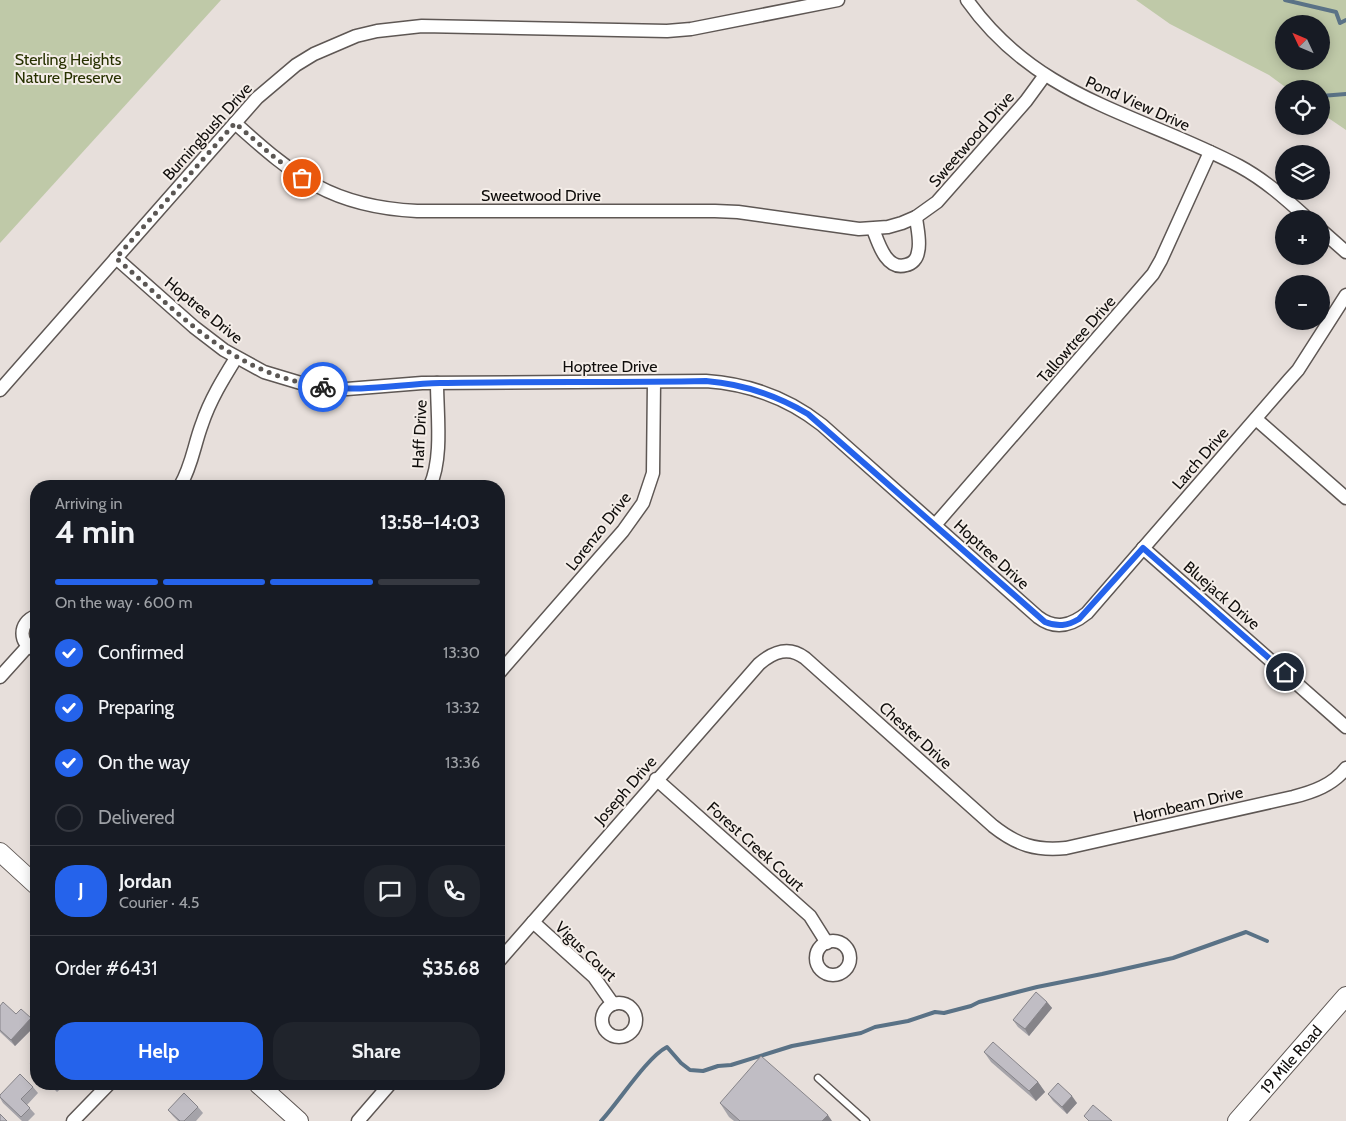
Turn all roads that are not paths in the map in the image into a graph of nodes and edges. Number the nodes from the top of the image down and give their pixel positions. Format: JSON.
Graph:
{"nodes":[{"id":1,"x":838,"y":0,"type":"edge"},
{"id":2,"x":967,"y":0,"type":"edge"},
{"id":3,"x":1045,"y":75,"type":"junction"},
{"id":4,"x":235,"y":123,"type":"junction"},
{"id":5,"x":1210,"y":152,"type":"junction"},
{"id":6,"x":1298,"y":210,"type":"edge"},
{"id":7,"x":916,"y":217,"type":"junction"},
{"id":8,"x":872,"y":229,"type":"junction"},
{"id":9,"x":1330,"y":238,"type":"edge"},
{"id":10,"x":1346,"y":252,"type":"edge"},
{"id":11,"x":116,"y":258,"type":"junction"},
{"id":12,"x":1346,"y":295,"type":"edge"},
{"id":13,"x":236,"y":358,"type":"junction"},
{"id":14,"x":654,"y":382,"type":"junction"},
{"id":15,"x":437,"y":383,"type":"junction"},
{"id":16,"x":2,"y":384,"type":"edge"},
{"id":17,"x":1256,"y":419,"type":"junction"},
{"id":18,"x":183,"y":480,"type":"edge"},
{"id":19,"x":432,"y":480,"type":"edge"},
{"id":20,"x":1346,"y":498,"type":"edge"},
{"id":21,"x":935,"y":525,"type":"junction"},
{"id":22,"x":1143,"y":548,"type":"junction"},
{"id":23,"x":30,"y":619,"type":"edge"},
{"id":24,"x":1061,"y":626,"type":"joint"},
{"id":25,"x":30,"y":646,"type":"edge"},
{"id":26,"x":30,"y":650,"type":"edge"},
{"id":27,"x":783,"y":650,"type":"joint"},
{"id":28,"x":505,"y":666,"type":"edge"},
{"id":29,"x":0,"y":677,"type":"edge"},
{"id":30,"x":1346,"y":727,"type":"edge"},
{"id":31,"x":1346,"y":768,"type":"edge"},
{"id":32,"x":656,"y":779,"type":"junction"},
{"id":33,"x":1028,"y":846,"type":"joint"},
{"id":34,"x":0,"y":852,"type":"edge"},
{"id":35,"x":30,"y":880,"type":"edge"},
{"id":36,"x":533,"y":922,"type":"junction"},
{"id":37,"x":827,"y":943,"type":"dead end"},
{"id":38,"x":505,"y":954,"type":"edge"},
{"id":39,"x":1346,"y":996,"type":"edge"},
{"id":40,"x":613,"y":1004,"type":"dead end"},
{"id":41,"x":818,"y":1078,"type":"dead end"},
{"id":42,"x":103,"y":1090,"type":"edge"},
{"id":43,"x":265,"y":1090,"type":"edge"},
{"id":44,"x":385,"y":1090,"type":"edge"},
{"id":45,"x":73,"y":1121,"type":"edge"},
{"id":46,"x":299,"y":1121,"type":"edge"},
{"id":47,"x":358,"y":1121,"type":"edge"},
{"id":48,"x":866,"y":1121,"type":"edge"},
{"id":49,"x":1237,"y":1121,"type":"edge"}],
"edges":[{"from":1,"to":4,"type":"street","name":"Burningbush Drive"},
{"from":2,"to":3,"type":"street","name":"Pond View Drive"},
{"from":3,"to":5,"type":"street","name":"Pond View Drive"},
{"from":3,"to":7,"type":"street","name":"Sweetwood Drive"},
{"from":4,"to":8,"type":"street","name":"Sweetwood Drive"},
{"from":4,"to":11,"type":"street","name":"Burningbush Drive"},
{"from":5,"to":6,"type":"street","name":"Pond View Drive"},
{"from":5,"to":21,"type":"street","name":"Tallowtree Drive"},
{"from":7,"to":8,"type":"street","name":"Sweetwood Drive"},
{"from":7,"to":8,"type":"street"},
{"from":9,"to":10,"type":"street"},
{"from":11,"to":13,"type":"street","name":"Hoptree Drive"},
{"from":11,"to":16,"type":"street","name":"Burningbush Drive"},
{"from":12,"to":17,"type":"street","name":"Larch Drive"},
{"from":13,"to":15,"type":"street","name":"Hoptree Drive"},
{"from":13,"to":18,"type":"street"},
{"from":14,"to":15,"type":"street","name":"Hoptree Drive"},
{"from":14,"to":21,"type":"street","name":"Hoptree Drive"},
{"from":14,"to":28,"type":"street","name":"Lorenzo Drive"},
{"from":15,"to":19,"type":"street","name":"Haff Drive"},
{"from":17,"to":20,"type":"street"},
{"from":17,"to":22,"type":"street","name":"Larch Drive"},
{"from":21,"to":24,"type":"street","name":"Hoptree Drive"},
{"from":22,"to":24,"type":"street","name":"Larch Drive"},
{"from":22,"to":30,"type":"street","name":"Bluejack Drive"},
{"from":23,"to":25,"type":"street"},
{"from":26,"to":29,"type":"street"},
{"from":27,"to":32,"type":"street","name":"Joseph Drive"},
{"from":27,"to":33,"type":"street","name":"Chester Drive"},
{"from":31,"to":33,"type":"street","name":"Hornbeam Drive"},
{"from":32,"to":36,"type":"street","name":"Joseph Drive"},
{"from":32,"to":37,"type":"street","name":"Forest Creek Court"},
{"from":34,"to":35,"type":"main road"},
{"from":36,"to":38,"type":"street","name":"Joseph Drive"},
{"from":36,"to":40,"type":"street","name":"Vigus Court"},
{"from":39,"to":49,"type":"main road","name":"19 Mile Road"},
{"from":41,"to":48,"type":"lane"},
{"from":42,"to":45,"type":"street"},
{"from":43,"to":46,"type":"main road"},
{"from":44,"to":47,"type":"street"}]}
